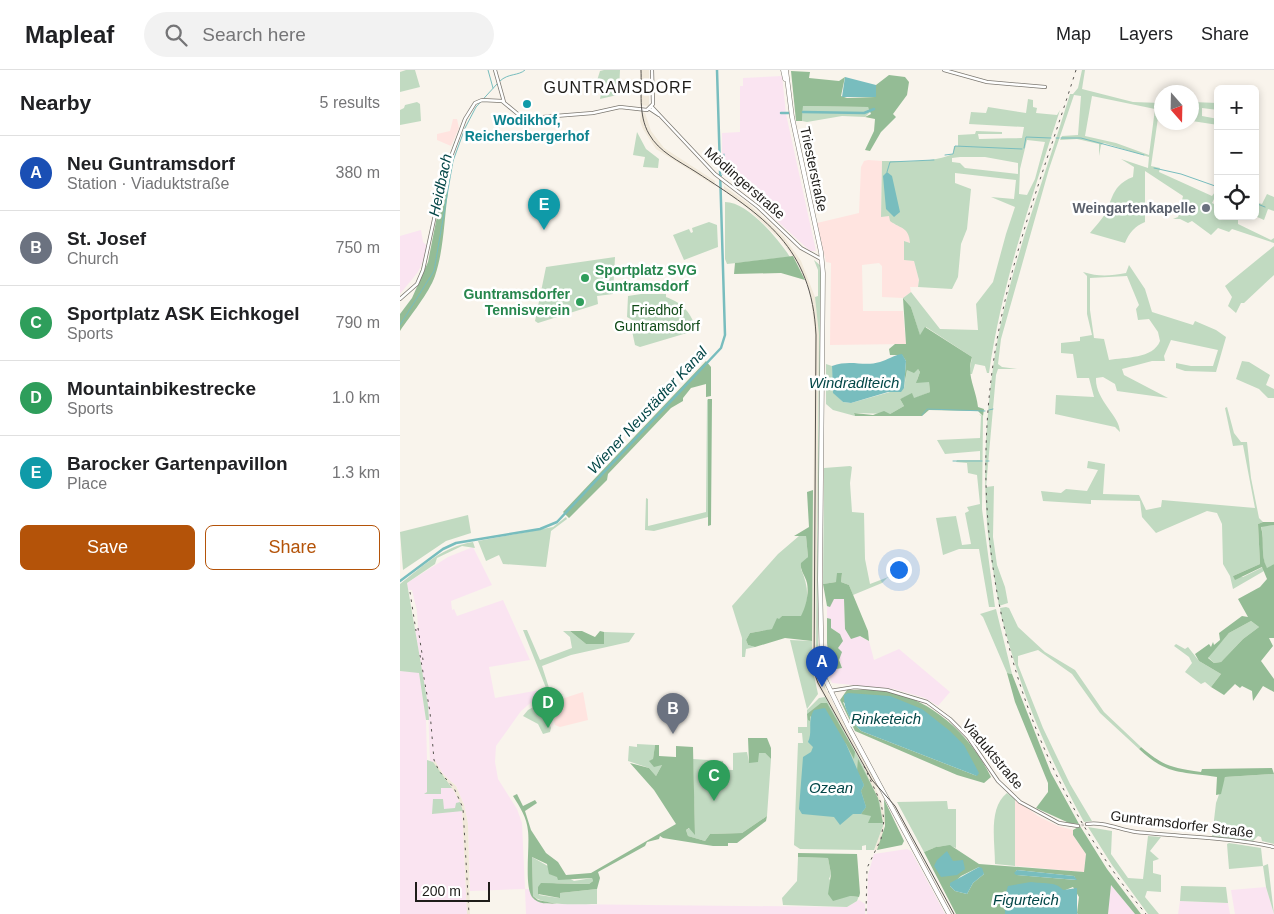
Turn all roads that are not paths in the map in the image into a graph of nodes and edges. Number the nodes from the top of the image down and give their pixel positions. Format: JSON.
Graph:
{"nodes":[{"id":1,"x":496,"y":70,"type":"edge"},
{"id":2,"x":652,"y":70,"type":"edge"},
{"id":3,"x":785,"y":70,"type":"edge"},
{"id":4,"x":944,"y":70,"type":"edge"},
{"id":5,"x":1045,"y":87,"type":"dead end"},
{"id":6,"x":502,"y":92,"type":"junction"},
{"id":7,"x":499,"y":100,"type":"junction"},
{"id":8,"x":504,"y":102,"type":"junction"},
{"id":9,"x":651,"y":108,"type":"junction"},
{"id":10,"x":822,"y":259,"type":"junction"},
{"id":11,"x":400,"y":299,"type":"edge"},
{"id":12,"x":830,"y":691,"type":"junction"},
{"id":13,"x":1087,"y":824,"type":"tunnel mouth"},
{"id":14,"x":1078,"y":826,"type":"tunnel mouth"},
{"id":15,"x":1274,"y":847,"type":"edge"},
{"id":16,"x":949,"y":914,"type":"edge"}],
"edges":[{"from":1,"to":6,"type":"street"},
{"from":2,"to":9,"type":"street"},
{"from":3,"to":10,"type":"main road","name":"Triesterstraße"},
{"from":4,"to":5,"type":"street"},
{"from":6,"to":7,"type":"street"},
{"from":6,"to":8,"type":"street"},
{"from":7,"to":8,"type":"street"},
{"from":7,"to":11,"type":"street"},
{"from":8,"to":9,"type":"street"},
{"from":9,"to":10,"type":"street","name":"Mödlingerstraße"},
{"from":10,"to":12,"type":"main road","name":"Triesterstraße"},
{"from":12,"to":14,"type":"street","name":"Viaduktstraße"},
{"from":12,"to":16,"type":"main road","name":"Triesterstraße"},
{"from":13,"to":15,"type":"street","name":"Guntramsdorfer Straße"}]}
